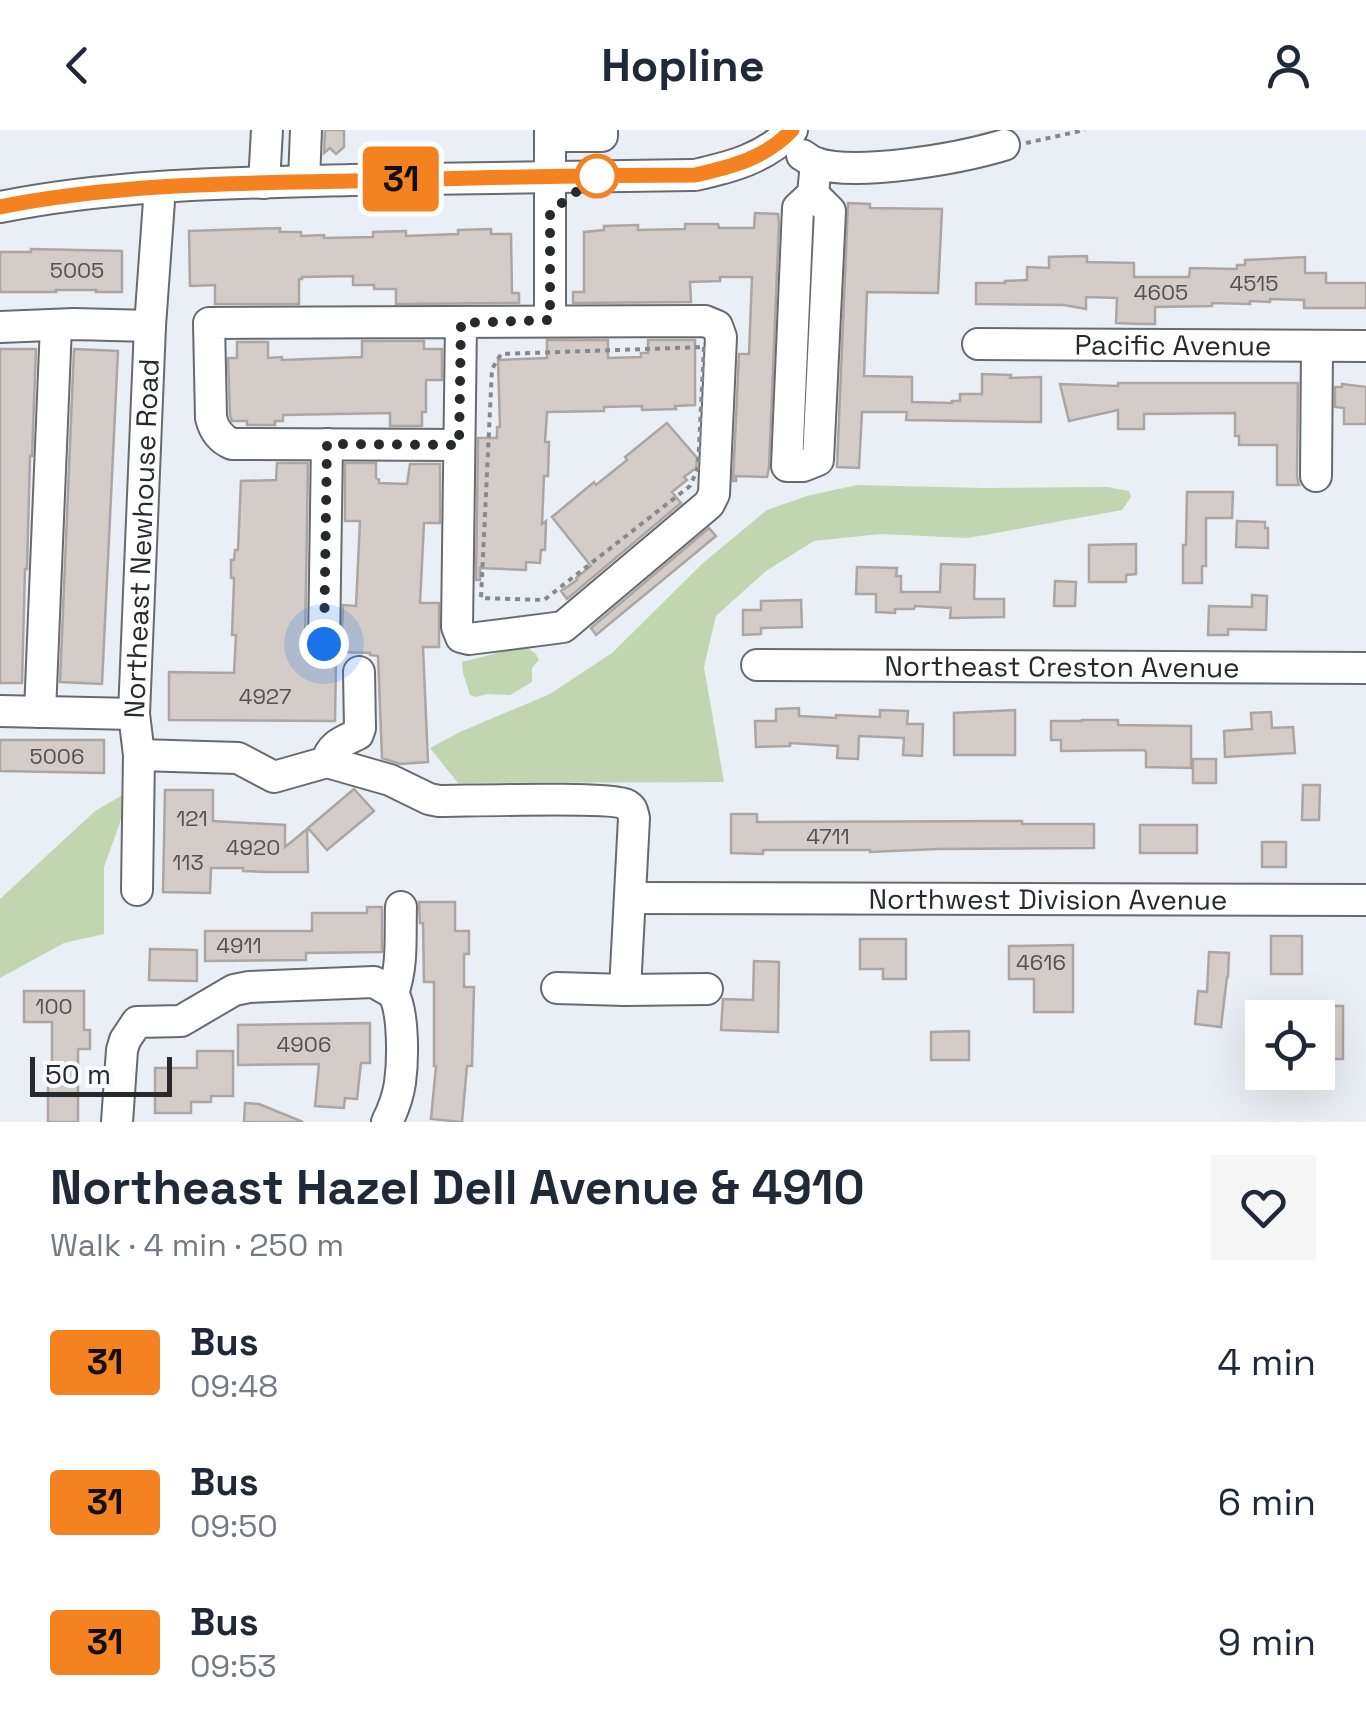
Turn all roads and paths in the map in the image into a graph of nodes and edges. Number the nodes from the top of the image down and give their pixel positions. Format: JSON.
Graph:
{"nodes":[{"id":1,"x":602,"y":130,"type":"edge"},
{"id":2,"x":1085,"y":130,"type":"edge"},
{"id":3,"x":550,"y":133,"type":"edge"},
{"id":4,"x":786,"y":136,"type":"edge"},
{"id":5,"x":266,"y":137,"type":"edge"},
{"id":6,"x":306,"y":137,"type":"edge"},
{"id":7,"x":1004,"y":145,"type":"joint"},
{"id":8,"x":816,"y":163,"type":"junction"},
{"id":9,"x":551,"y":176,"type":"junction"},
{"id":10,"x":264,"y":182,"type":"junction"},
{"id":11,"x":304,"y":182,"type":"junction"},
{"id":12,"x":160,"y":187,"type":"junction"},
{"id":13,"x":813,"y":194,"type":"junction"},
{"id":14,"x":0,"y":207,"type":"edge"},
{"id":15,"x":550,"y":320,"type":"junction"},
{"id":16,"x":461,"y":323,"type":"junction"},
{"id":17,"x":56,"y":324,"type":"junction"},
{"id":18,"x":150,"y":326,"type":"junction"},
{"id":19,"x":0,"y":328,"type":"edge"},
{"id":20,"x":978,"y":344,"type":"dead end"},
{"id":21,"x":1317,"y":346,"type":"junction"},
{"id":22,"x":1366,"y":346,"type":"edge"},
{"id":23,"x":492,"y":369,"type":"joint"},
{"id":24,"x":327,"y":444,"type":"junction"},
{"id":25,"x":459,"y":445,"type":"junction"},
{"id":26,"x":1316,"y":476,"type":"dead end"},
{"id":27,"x":324,"y":644,"type":"dead end"},
{"id":28,"x":758,"y":665,"type":"dead end"},
{"id":29,"x":1366,"y":668,"type":"edge"},
{"id":30,"x":358,"y":672,"type":"dead end"},
{"id":31,"x":0,"y":711,"type":"edge"},
{"id":32,"x":40,"y":712,"type":"junction"},
{"id":33,"x":134,"y":714,"type":"junction"},
{"id":34,"x":139,"y":756,"type":"junction"},
{"id":35,"x":327,"y":762,"type":"junction"},
{"id":36,"x":137,"y":890,"type":"dead end"},
{"id":37,"x":630,"y":898,"type":"junction"},
{"id":38,"x":1366,"y":900,"type":"edge"},
{"id":39,"x":401,"y":907,"type":"dead end"},
{"id":40,"x":557,"y":988,"type":"dead end"},
{"id":41,"x":625,"y":990,"type":"junction"},
{"id":42,"x":707,"y":990,"type":"dead end"},
{"id":43,"x":393,"y":993,"type":"junction"},
{"id":44,"x":117,"y":1122,"type":"edge"},
{"id":45,"x":387,"y":1122,"type":"edge"}],
"edges":[{"from":1,"to":3,"type":"street"},
{"from":2,"to":7,"type":"path"},
{"from":3,"to":9,"type":"street"},
{"from":4,"to":8,"type":"street"},
{"from":4,"to":9,"type":"street"},
{"from":5,"to":6,"type":"street"},
{"from":5,"to":10,"type":"street"},
{"from":6,"to":11,"type":"street"},
{"from":7,"to":8,"type":"street"},
{"from":8,"to":13,"type":"street"},
{"from":9,"to":11,"type":"street"},
{"from":9,"to":15,"type":"street"},
{"from":10,"to":11,"type":"street"},
{"from":10,"to":12,"type":"street"},
{"from":12,"to":14,"type":"street"},
{"from":12,"to":18,"type":"street","name":"Northeast Newhouse Road"},
{"from":13,"to":13,"type":"street"},
{"from":15,"to":16,"type":"street"},
{"from":15,"to":25,"type":"street"},
{"from":16,"to":24,"type":"street"},
{"from":16,"to":25,"type":"street"},
{"from":17,"to":18,"type":"street"},
{"from":17,"to":19,"type":"street"},
{"from":17,"to":32,"type":"street"},
{"from":18,"to":33,"type":"street","name":"Northeast Newhouse Road"},
{"from":20,"to":21,"type":"street","name":"Pacific Avenue"},
{"from":21,"to":22,"type":"street","name":"Pacific Avenue"},
{"from":21,"to":26,"type":"street"},
{"from":23,"to":23,"type":"path"},
{"from":24,"to":25,"type":"street"},
{"from":24,"to":27,"type":"street"},
{"from":28,"to":29,"type":"street","name":"Northeast Creston Avenue"},
{"from":30,"to":35,"type":"street"},
{"from":31,"to":32,"type":"street"},
{"from":32,"to":33,"type":"street"},
{"from":33,"to":34,"type":"street","name":"Northeast Newhouse Road"},
{"from":34,"to":35,"type":"street"},
{"from":34,"to":36,"type":"street","name":"Northeast Newhouse Road"},
{"from":35,"to":37,"type":"street"},
{"from":37,"to":38,"type":"street","name":"Northwest Division Avenue"},
{"from":37,"to":41,"type":"street"},
{"from":39,"to":43,"type":"street"},
{"from":40,"to":41,"type":"street"},
{"from":41,"to":42,"type":"street"},
{"from":43,"to":44,"type":"street"},
{"from":43,"to":45,"type":"street"}]}
